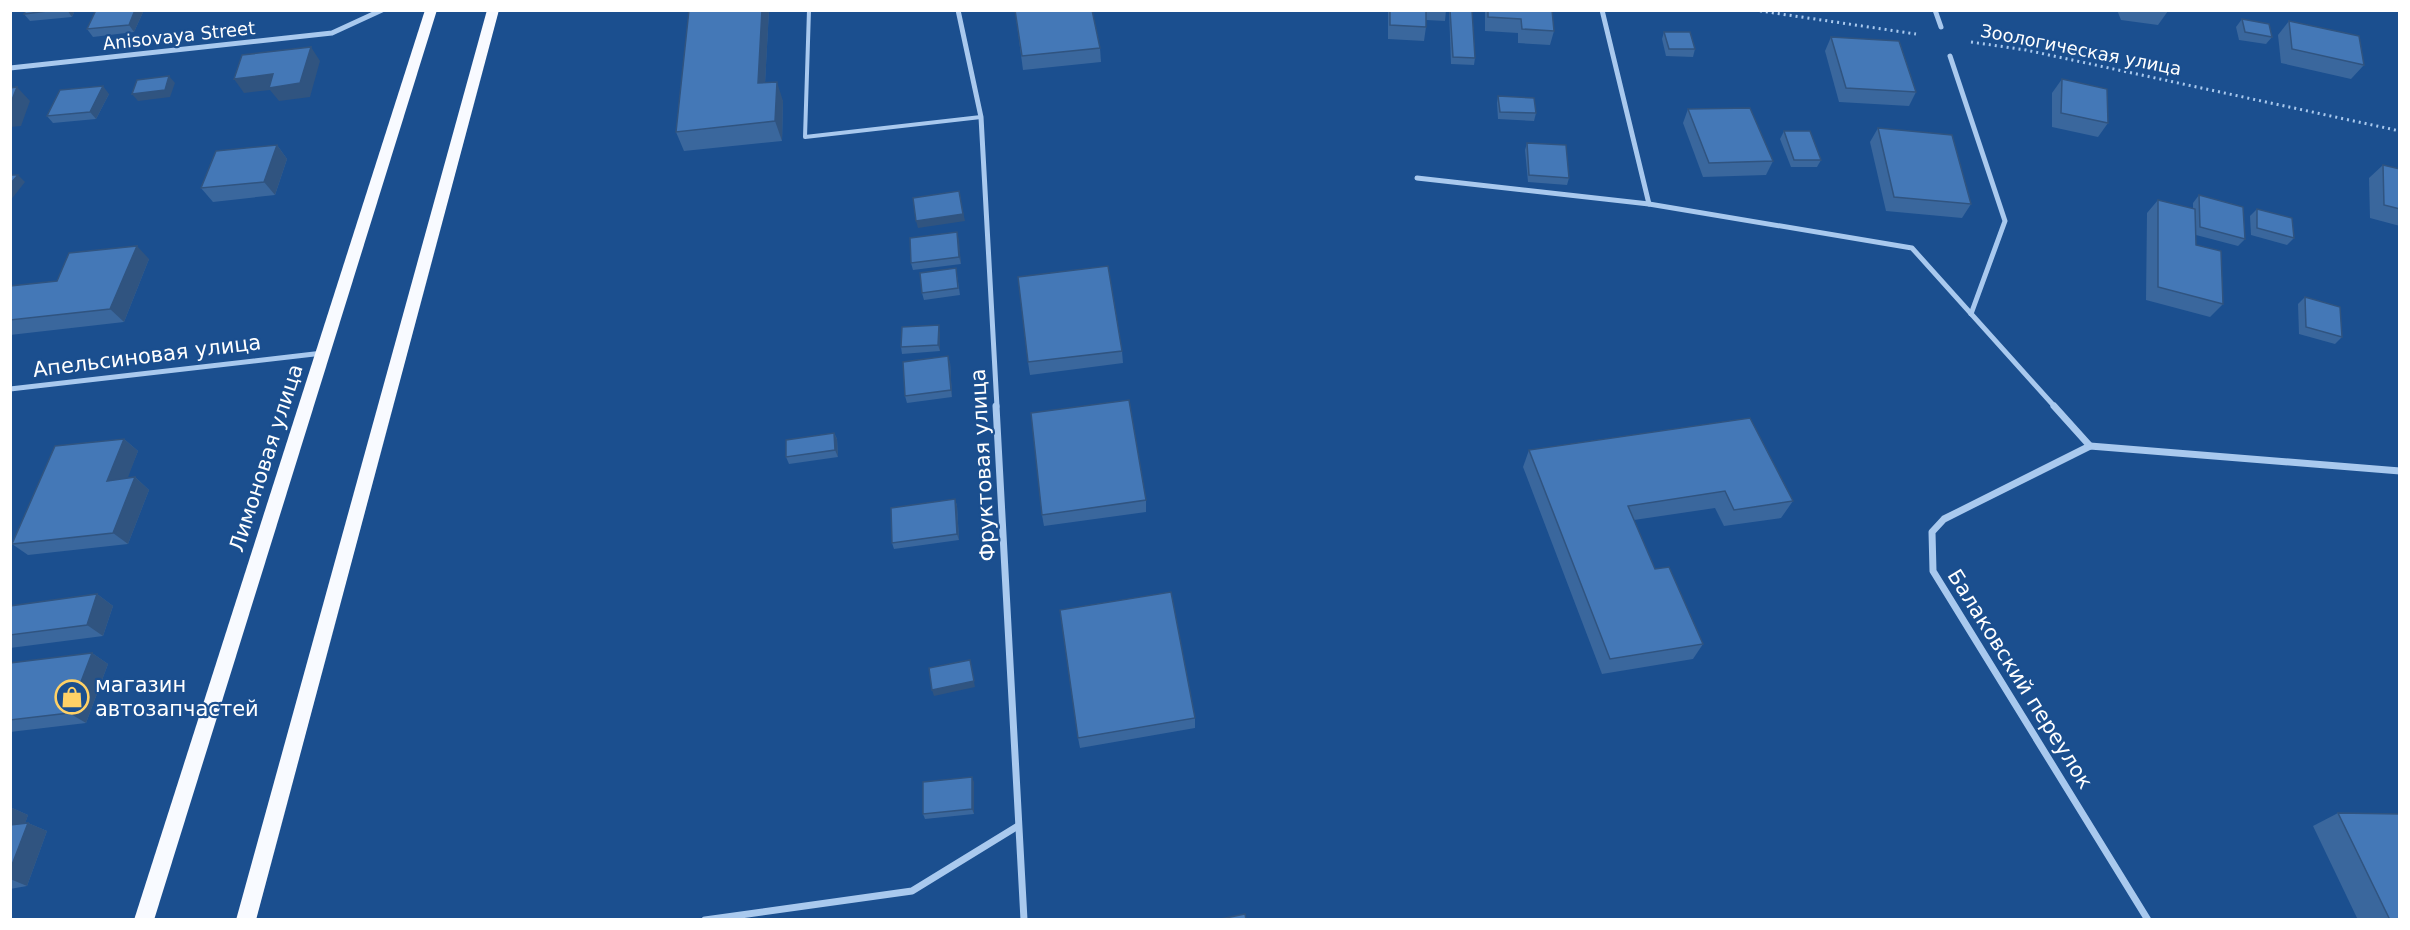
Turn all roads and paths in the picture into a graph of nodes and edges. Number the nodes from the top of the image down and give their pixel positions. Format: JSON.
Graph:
{"nodes":[{"id":1,"x":382,"y":10,"type":"edge"},
{"id":2,"x":431,"y":10,"type":"edge"},
{"id":3,"x":493,"y":10,"type":"edge"},
{"id":4,"x":808,"y":10,"type":"edge"},
{"id":5,"x":958,"y":10,"type":"edge"},
{"id":6,"x":1602,"y":10,"type":"edge"},
{"id":7,"x":1754,"y":10,"type":"edge"},
{"id":8,"x":1935,"y":10,"type":"edge"},
{"id":9,"x":1941,"y":27,"type":"dead end"},
{"id":10,"x":1920,"y":35,"type":"dead end"},
{"id":11,"x":1967,"y":42,"type":"dead end"},
{"id":12,"x":1950,"y":56,"type":"dead end"},
{"id":13,"x":10,"y":68,"type":"edge"},
{"id":14,"x":981,"y":117,"type":"junction"},
{"id":15,"x":2400,"y":131,"type":"edge"},
{"id":16,"x":1417,"y":178,"type":"dead end"},
{"id":17,"x":1649,"y":204,"type":"junction"},
{"id":18,"x":1971,"y":314,"type":"junction"},
{"id":19,"x":323,"y":353,"type":"junction"},
{"id":20,"x":10,"y":389,"type":"edge"},
{"id":21,"x":2090,"y":446,"type":"junction"},
{"id":22,"x":2400,"y":471,"type":"edge"},
{"id":23,"x":1018,"y":826,"type":"junction"},
{"id":24,"x":144,"y":920,"type":"edge"},
{"id":25,"x":246,"y":920,"type":"edge"},
{"id":26,"x":705,"y":920,"type":"edge"},
{"id":27,"x":1024,"y":920,"type":"edge"},
{"id":28,"x":2148,"y":920,"type":"edge"}],
"edges":[{"from":1,"to":13,"type":"street","name":"Anisovaya Street"},
{"from":2,"to":19,"type":"highway","name":"Лимоновая улица"},
{"from":3,"to":25,"type":"highway"},
{"from":4,"to":14,"type":"lane"},
{"from":5,"to":14,"type":"street","name":"Фруктовая улица"},
{"from":6,"to":17,"type":"street"},
{"from":7,"to":10,"type":"path"},
{"from":8,"to":9,"type":"street"},
{"from":11,"to":15,"type":"path","name":"Зоологическая улица"},
{"from":12,"to":18,"type":"street"},
{"from":14,"to":23,"type":"street","name":"Фруктовая улица"},
{"from":16,"to":17,"type":"street"},
{"from":17,"to":18,"type":"street"},
{"from":18,"to":21,"type":"street"},
{"from":19,"to":20,"type":"street","name":"Апельсиновая улица"},
{"from":19,"to":24,"type":"highway","name":"Лимоновая улица"},
{"from":21,"to":22,"type":"street"},
{"from":21,"to":28,"type":"street","name":"Балаковский переулок"},
{"from":23,"to":26,"type":"street"},
{"from":23,"to":27,"type":"street","name":"Фруктовая улица"}]}
